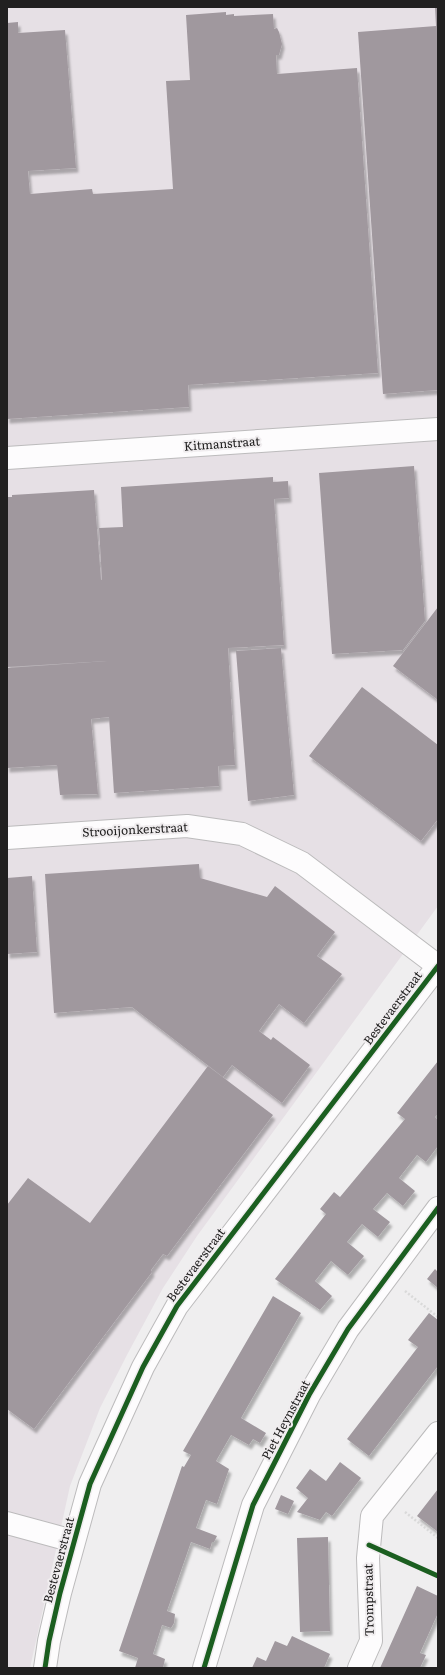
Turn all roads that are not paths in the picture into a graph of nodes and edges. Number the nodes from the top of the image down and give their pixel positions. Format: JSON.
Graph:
{"nodes":[{"id":1,"x":438,"y":429,"type":"edge"},
{"id":2,"x":7,"y":458,"type":"edge"},
{"id":3,"x":7,"y":838,"type":"edge"},
{"id":4,"x":438,"y":966,"type":"edge"},
{"id":5,"x":438,"y":1208,"type":"edge"},
{"id":6,"x":438,"y":1433,"type":"edge"},
{"id":7,"x":7,"y":1523,"type":"edge"},
{"id":8,"x":73,"y":1541,"type":"junction"},
{"id":9,"x":45,"y":1668,"type":"edge"},
{"id":10,"x":204,"y":1668,"type":"edge"},
{"id":11,"x":359,"y":1668,"type":"edge"}],
"edges":[{"from":1,"to":2,"type":"street","name":"Kitmanstraat"},
{"from":3,"to":4,"type":"street","name":"Strooijonkerstraat"},
{"from":4,"to":8,"type":"street","name":"Bestevaerstraat"},
{"from":5,"to":10,"type":"street","name":"Piet Heynstraat"},
{"from":6,"to":11,"type":"street","name":"Trompstraat"},
{"from":7,"to":8,"type":"street"},
{"from":8,"to":9,"type":"street","name":"Bestevaerstraat"}]}
